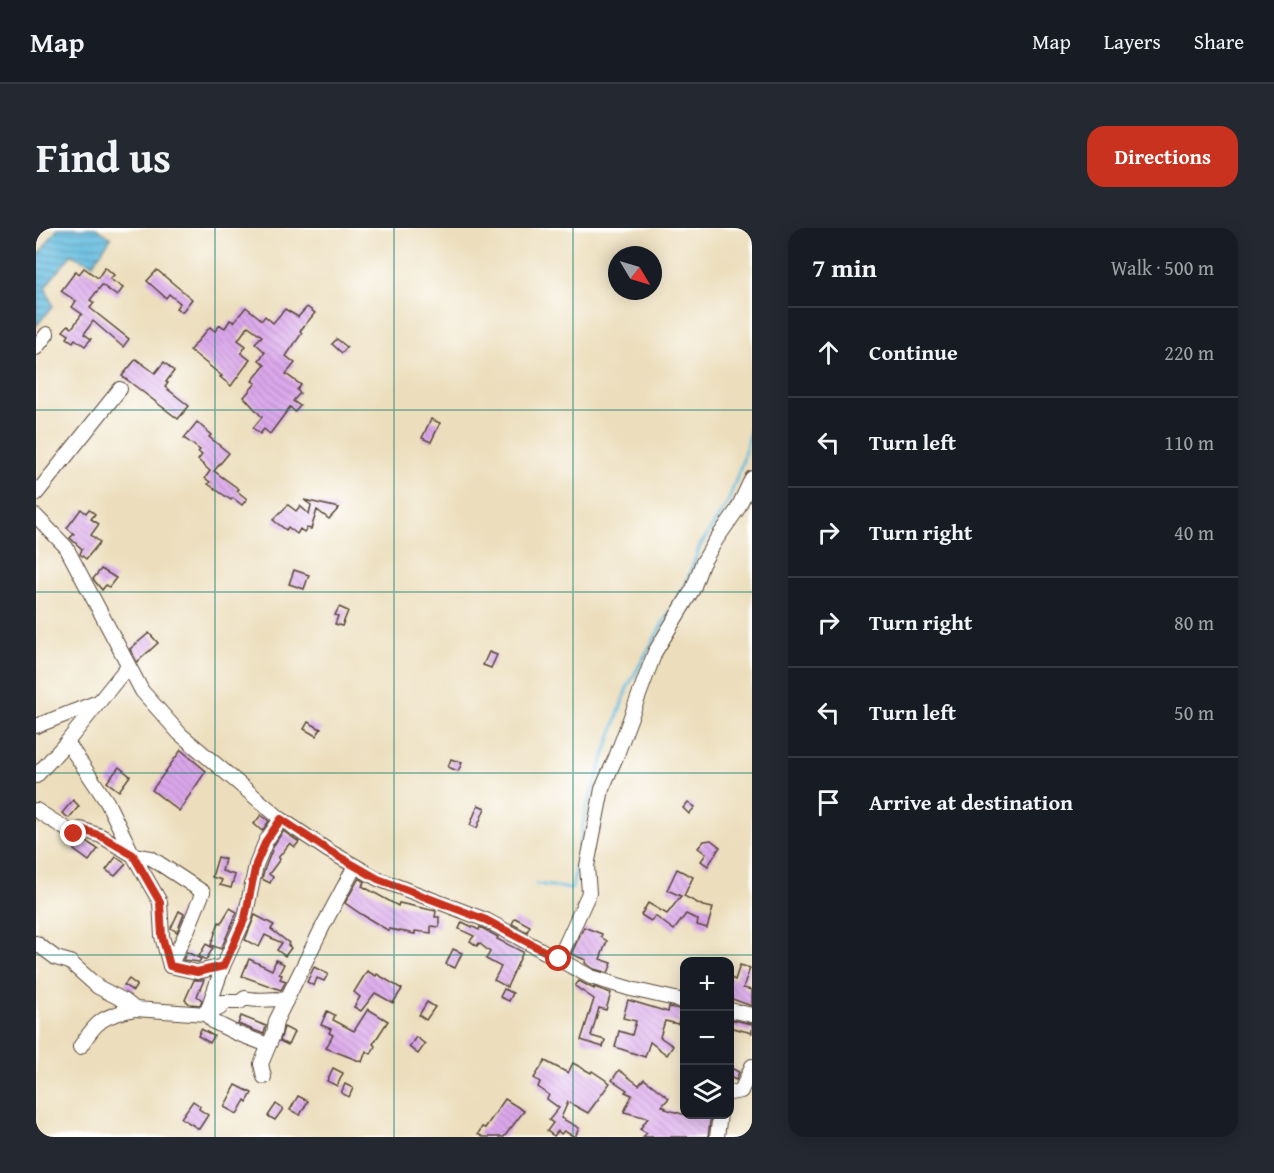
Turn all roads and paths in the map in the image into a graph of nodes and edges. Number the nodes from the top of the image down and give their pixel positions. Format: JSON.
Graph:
{"nodes":[{"id":1,"x":47,"y":334,"type":"dead end"},
{"id":2,"x":36,"y":348,"type":"edge"},
{"id":3,"x":120,"y":389,"type":"dead end"},
{"id":4,"x":752,"y":478,"type":"edge"},
{"id":5,"x":36,"y":494,"type":"edge"},
{"id":6,"x":36,"y":516,"type":"edge"},
{"id":7,"x":128,"y":666,"type":"junction"},
{"id":8,"x":99,"y":702,"type":"junction"},
{"id":9,"x":36,"y":726,"type":"edge"},
{"id":10,"x":67,"y":742,"type":"junction"},
{"id":11,"x":36,"y":776,"type":"edge"},
{"id":12,"x":36,"y":810,"type":"edge"},
{"id":13,"x":281,"y":819,"type":"junction"},
{"id":14,"x":133,"y":855,"type":"junction"},
{"id":15,"x":355,"y":866,"type":"junction"},
{"id":16,"x":36,"y":943,"type":"edge"},
{"id":17,"x":559,"y":959,"type":"junction"},
{"id":18,"x":170,"y":966,"type":"junction"},
{"id":19,"x":224,"y":966,"type":"junction"},
{"id":20,"x":680,"y":999,"type":"edge"},
{"id":21,"x":286,"y":1001,"type":"junction"},
{"id":22,"x":135,"y":1009,"type":"junction"},
{"id":23,"x":734,"y":1011,"type":"edge"},
{"id":24,"x":206,"y":1014,"type":"junction"},
{"id":25,"x":752,"y":1015,"type":"edge"},
{"id":26,"x":268,"y":1045,"type":"junction"},
{"id":27,"x":80,"y":1047,"type":"dead end"},
{"id":28,"x":752,"y":1066,"type":"edge"},
{"id":29,"x":264,"y":1077,"type":"dead end"},
{"id":30,"x":741,"y":1094,"type":"edge"},
{"id":31,"x":719,"y":1119,"type":"edge"},
{"id":32,"x":717,"y":1137,"type":"edge"}],
"edges":[{"from":1,"to":2,"type":"street"},
{"from":3,"to":5,"type":"street"},
{"from":4,"to":17,"type":"street"},
{"from":6,"to":7,"type":"street"},
{"from":7,"to":8,"type":"street"},
{"from":7,"to":13,"type":"street"},
{"from":8,"to":9,"type":"street"},
{"from":8,"to":10,"type":"street"},
{"from":10,"to":11,"type":"street"},
{"from":10,"to":14,"type":"street"},
{"from":12,"to":14,"type":"street"},
{"from":13,"to":15,"type":"street"},
{"from":13,"to":19,"type":"street"},
{"from":14,"to":18,"type":"street"},
{"from":14,"to":18,"type":"street"},
{"from":15,"to":17,"type":"street"},
{"from":15,"to":21,"type":"street"},
{"from":16,"to":22,"type":"street"},
{"from":17,"to":20,"type":"street"},
{"from":18,"to":19,"type":"street"},
{"from":19,"to":24,"type":"street"},
{"from":21,"to":24,"type":"street"},
{"from":21,"to":26,"type":"street"},
{"from":22,"to":24,"type":"street"},
{"from":22,"to":27,"type":"street"},
{"from":23,"to":25,"type":"street"},
{"from":24,"to":26,"type":"street"},
{"from":26,"to":29,"type":"street"},
{"from":28,"to":30,"type":"street"},
{"from":31,"to":32,"type":"street"}]}
